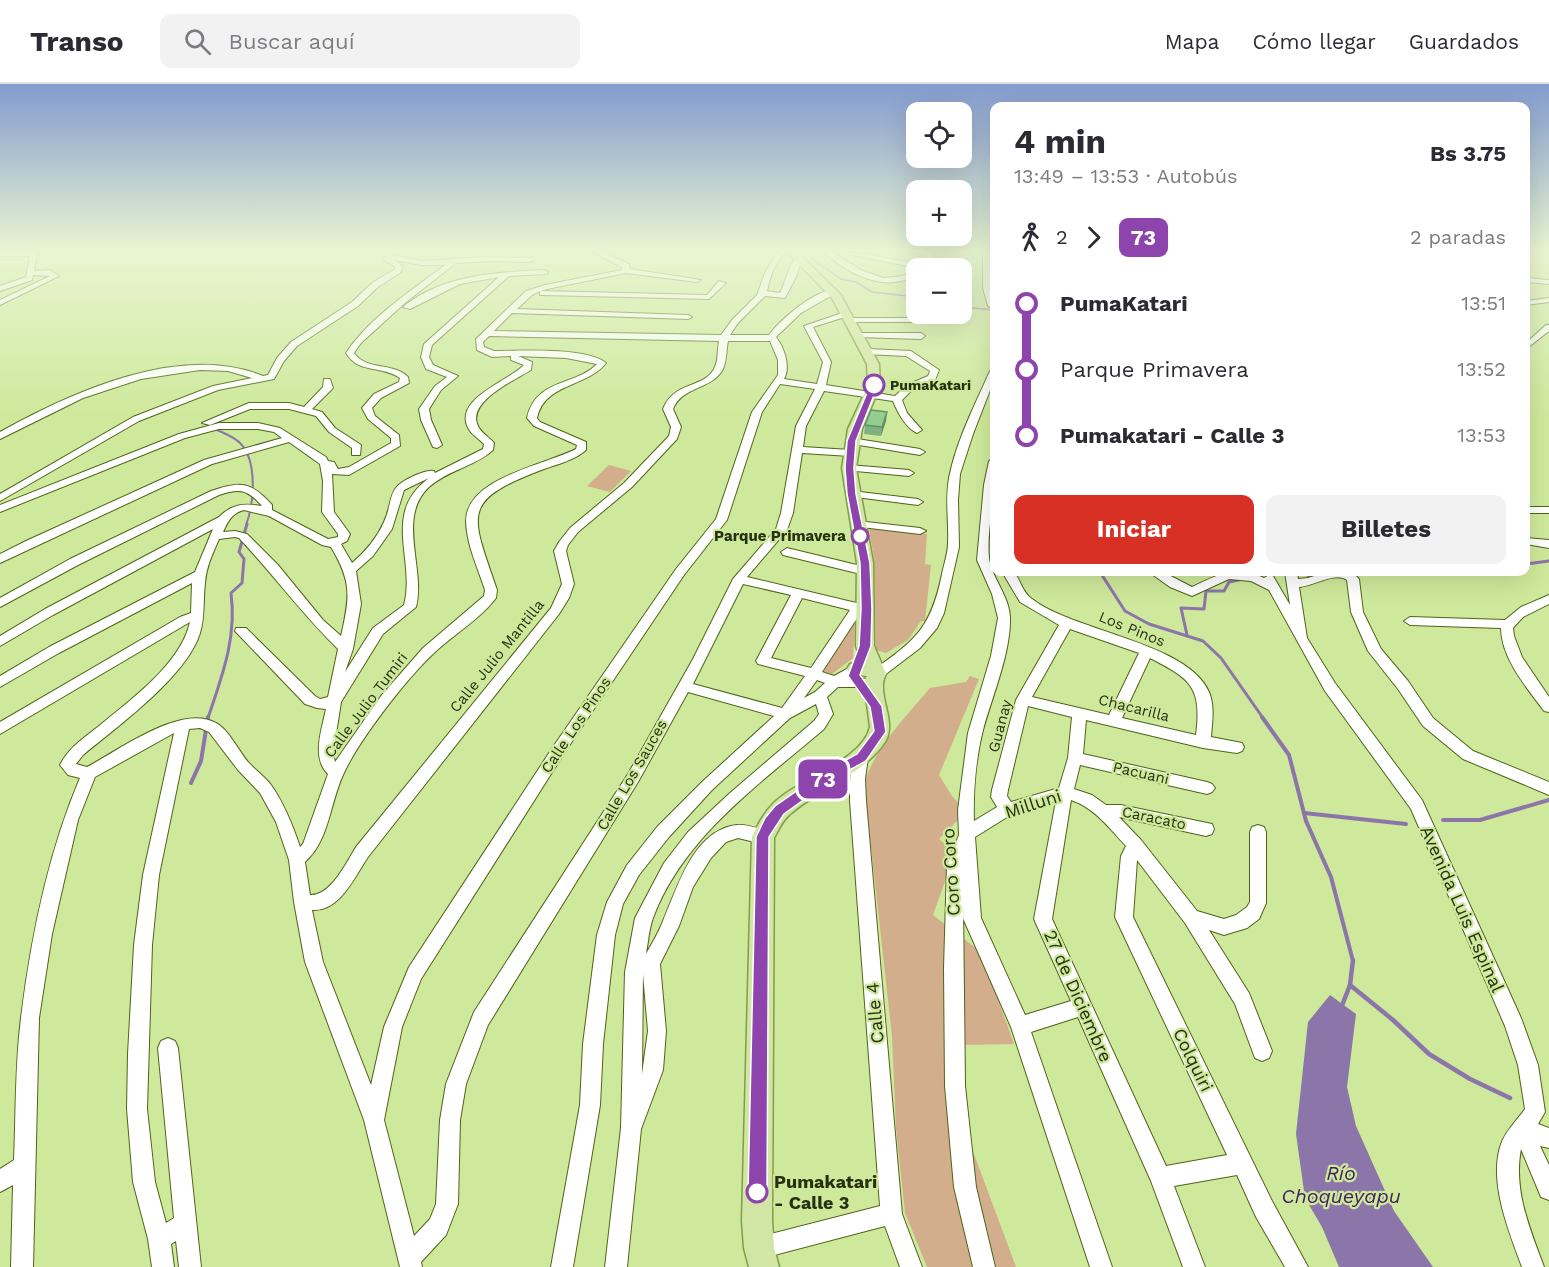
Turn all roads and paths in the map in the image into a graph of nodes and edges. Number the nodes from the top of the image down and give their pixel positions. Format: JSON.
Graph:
{"nodes":[{"id":1,"x":352,"y":306,"type":"edge"},
{"id":2,"x":397,"y":306,"type":"edge"},
{"id":3,"x":409,"y":306,"type":"edge"},
{"id":4,"x":470,"y":306,"type":"edge"},
{"id":5,"x":517,"y":306,"type":"edge"},
{"id":6,"x":753,"y":306,"type":"edge"},
{"id":7,"x":806,"y":306,"type":"edge"},
{"id":8,"x":840,"y":306,"type":"edge"},
{"id":9,"x":512,"y":311,"type":"junction"},
{"id":10,"x":847,"y":317,"type":"junction"},
{"id":11,"x":906,"y":320,"type":"edge"},
{"id":12,"x":378,"y":325,"type":"junction"},
{"id":13,"x":1549,"y":327,"type":"edge"},
{"id":14,"x":681,"y":328,"type":"junction"},
{"id":15,"x":486,"y":333,"type":"junction"},
{"id":16,"x":858,"y":335,"type":"junction"},
{"id":17,"x":921,"y":336,"type":"dead end"},
{"id":18,"x":771,"y":338,"type":"junction"},
{"id":19,"x":723,"y":339,"type":"junction"},
{"id":20,"x":1530,"y":343,"type":"edge"},
{"id":21,"x":868,"y":352,"type":"junction"},
{"id":22,"x":492,"y":354,"type":"junction"},
{"id":23,"x":264,"y":379,"type":"junction"},
{"id":24,"x":990,"y":380,"type":"edge"},
{"id":25,"x":327,"y":381,"type":"dead end"},
{"id":26,"x":778,"y":381,"type":"junction"},
{"id":27,"x":821,"y":387,"type":"junction"},
{"id":28,"x":871,"y":394,"type":"junction"},
{"id":29,"x":897,"y":399,"type":"junction"},
{"id":30,"x":306,"y":410,"type":"junction"},
{"id":31,"x":917,"y":430,"type":"dead end"},
{"id":32,"x":0,"y":436,"type":"edge"},
{"id":33,"x":182,"y":436,"type":"junction"},
{"id":34,"x":291,"y":438,"type":"junction"},
{"id":35,"x":437,"y":445,"type":"dead end"},
{"id":36,"x":799,"y":450,"type":"junction"},
{"id":37,"x":920,"y":452,"type":"dead end"},
{"id":38,"x":356,"y":453,"type":"dead end"},
{"id":39,"x":850,"y":454,"type":"junction"},
{"id":40,"x":325,"y":464,"type":"junction"},
{"id":41,"x":451,"y":468,"type":"junction"},
{"id":42,"x":909,"y":473,"type":"dead end"},
{"id":43,"x":990,"y":480,"type":"edge"},
{"id":44,"x":852,"y":494,"type":"junction"},
{"id":45,"x":0,"y":498,"type":"edge"},
{"id":46,"x":918,"y":502,"type":"dead end"},
{"id":47,"x":0,"y":509,"type":"edge"},
{"id":48,"x":1530,"y":510,"type":"edge"},
{"id":49,"x":1549,"y":510,"type":"edge"},
{"id":50,"x":266,"y":511,"type":"junction"},
{"id":51,"x":223,"y":519,"type":"junction"},
{"id":52,"x":857,"y":524,"type":"junction"},
{"id":53,"x":920,"y":531,"type":"dead end"},
{"id":54,"x":216,"y":536,"type":"junction"},
{"id":55,"x":1530,"y":542,"type":"edge"},
{"id":56,"x":335,"y":543,"type":"junction"},
{"id":57,"x":1549,"y":544,"type":"edge"},
{"id":58,"x":787,"y":552,"type":"dead end"},
{"id":59,"x":0,"y":559,"type":"edge"},
{"id":60,"x":350,"y":569,"type":"junction"},
{"id":61,"x":865,"y":571,"type":"junction"},
{"id":62,"x":200,"y":574,"type":"junction"},
{"id":63,"x":990,"y":576,"type":"edge"},
{"id":64,"x":990,"y":576,"type":"edge"},
{"id":65,"x":1008,"y":576,"type":"edge"},
{"id":66,"x":1012,"y":576,"type":"edge"},
{"id":67,"x":1161,"y":576,"type":"edge"},
{"id":68,"x":1172,"y":576,"type":"edge"},
{"id":69,"x":1225,"y":576,"type":"edge"},
{"id":70,"x":1240,"y":576,"type":"edge"},
{"id":71,"x":1267,"y":576,"type":"edge"},
{"id":72,"x":1326,"y":576,"type":"edge"},
{"id":73,"x":1350,"y":576,"type":"edge"},
{"id":74,"x":1292,"y":577,"type":"edge"},
{"id":75,"x":739,"y":579,"type":"junction"},
{"id":76,"x":1167,"y":580,"type":"junction"},
{"id":77,"x":1273,"y":587,"type":"junction"},
{"id":78,"x":798,"y":594,"type":"junction"},
{"id":79,"x":998,"y":594,"type":"junction"},
{"id":80,"x":1549,"y":599,"type":"edge"},
{"id":81,"x":0,"y":603,"type":"edge"},
{"id":82,"x":861,"y":609,"type":"junction"},
{"id":83,"x":197,"y":615,"type":"junction"},
{"id":84,"x":1410,"y":621,"type":"dead end"},
{"id":85,"x":1066,"y":624,"type":"junction"},
{"id":86,"x":1508,"y":625,"type":"junction"},
{"id":87,"x":241,"y":631,"type":"dead end"},
{"id":88,"x":1301,"y":638,"type":"junction"},
{"id":89,"x":0,"y":642,"type":"edge"},
{"id":90,"x":346,"y":649,"type":"junction"},
{"id":91,"x":1146,"y":652,"type":"junction"},
{"id":92,"x":814,"y":674,"type":"junction"},
{"id":93,"x":868,"y":675,"type":"junction"},
{"id":94,"x":0,"y":682,"type":"edge"},
{"id":95,"x":835,"y":682,"type":"junction"},
{"id":96,"x":683,"y":686,"type":"junction"},
{"id":97,"x":820,"y":696,"type":"junction"},
{"id":98,"x":336,"y":698,"type":"junction"},
{"id":99,"x":1023,"y":700,"type":"junction"},
{"id":100,"x":1549,"y":706,"type":"edge"},
{"id":101,"x":1080,"y":711,"type":"junction"},
{"id":102,"x":784,"y":714,"type":"junction"},
{"id":103,"x":1114,"y":720,"type":"junction"},
{"id":104,"x":183,"y":724,"type":"junction"},
{"id":105,"x":0,"y":729,"type":"edge"},
{"id":106,"x":1203,"y":742,"type":"junction"},
{"id":107,"x":1237,"y":747,"type":"dead end"},
{"id":108,"x":861,"y":757,"type":"junction"},
{"id":109,"x":1075,"y":759,"type":"junction"},
{"id":110,"x":89,"y":773,"type":"junction"},
{"id":111,"x":336,"y":773,"type":"junction"},
{"id":112,"x":1207,"y":788,"type":"dead end"},
{"id":113,"x":1549,"y":789,"type":"edge"},
{"id":114,"x":1065,"y":792,"type":"junction"},
{"id":115,"x":1007,"y":808,"type":"junction"},
{"id":116,"x":1103,"y":811,"type":"junction"},
{"id":117,"x":1206,"y":829,"type":"dead end"},
{"id":118,"x":1258,"y":832,"type":"dead end"},
{"id":119,"x":968,"y":833,"type":"junction"},
{"id":120,"x":762,"y":837,"type":"junction"},
{"id":121,"x":1135,"y":845,"type":"junction"},
{"id":122,"x":297,"y":860,"type":"junction"},
{"id":123,"x":302,"y":902,"type":"junction"},
{"id":124,"x":1191,"y":917,"type":"junction"},
{"id":125,"x":1083,"y":1006,"type":"junction"},
{"id":126,"x":1020,"y":1026,"type":"junction"},
{"id":127,"x":168,"y":1048,"type":"dead end"},
{"id":128,"x":1262,"y":1051,"type":"dead end"},
{"id":129,"x":374,"y":1120,"type":"junction"},
{"id":130,"x":631,"y":1128,"type":"junction"},
{"id":131,"x":1523,"y":1130,"type":"junction"},
{"id":132,"x":1549,"y":1138,"type":"edge"},
{"id":133,"x":1244,"y":1163,"type":"junction"},
{"id":134,"x":25,"y":1166,"type":"junction"},
{"id":135,"x":1160,"y":1178,"type":"junction"},
{"id":136,"x":0,"y":1181,"type":"edge"},
{"id":137,"x":1549,"y":1189,"type":"edge"},
{"id":138,"x":891,"y":1214,"type":"junction"},
{"id":139,"x":184,"y":1224,"type":"junction"},
{"id":140,"x":159,"y":1239,"type":"junction"},
{"id":141,"x":761,"y":1258,"type":"edge"},
{"id":142,"x":410,"y":1262,"type":"edge"},
{"id":143,"x":22,"y":1267,"type":"edge"},
{"id":144,"x":163,"y":1267,"type":"edge"},
{"id":145,"x":190,"y":1267,"type":"edge"},
{"id":146,"x":562,"y":1267,"type":"edge"},
{"id":147,"x":616,"y":1267,"type":"edge"},
{"id":148,"x":910,"y":1267,"type":"edge"},
{"id":149,"x":984,"y":1267,"type":"edge"},
{"id":150,"x":1101,"y":1267,"type":"edge"},
{"id":151,"x":1194,"y":1267,"type":"edge"},
{"id":152,"x":1297,"y":1267,"type":"edge"},
{"id":153,"x":1533,"y":1267,"type":"edge"}],
"edges":[{"from":1,"to":23,"type":"street"},
{"from":2,"to":12,"type":"street"},
{"from":3,"to":12,"type":"street"},
{"from":4,"to":35,"type":"street"},
{"from":5,"to":9,"type":"street"},
{"from":6,"to":19,"type":"street","name":"Calle Julio Mantilla"},
{"from":7,"to":18,"type":"street"},
{"from":8,"to":10,"type":"main road"},
{"from":9,"to":14,"type":"street"},
{"from":9,"to":15,"type":"street"},
{"from":10,"to":11,"type":"street"},
{"from":10,"to":16,"type":"main road"},
{"from":10,"to":27,"type":"street","name":"Calle Los Sauces"},
{"from":12,"to":40,"type":"street"},
{"from":13,"to":20,"type":"street"},
{"from":14,"to":15,"type":"street"},
{"from":14,"to":19,"type":"street"},
{"from":15,"to":22,"type":"street"},
{"from":16,"to":17,"type":"street"},
{"from":16,"to":21,"type":"main road"},
{"from":18,"to":19,"type":"street"},
{"from":18,"to":26,"type":"street"},
{"from":19,"to":123,"type":"street","name":"Calle Julio Mantilla"},
{"from":21,"to":28,"type":"main road"},
{"from":21,"to":29,"type":"street"},
{"from":22,"to":41,"type":"street"},
{"from":22,"to":111,"type":"street","name":"Calle Julio Tumiri"},
{"from":23,"to":32,"type":"street"},
{"from":23,"to":45,"type":"street"},
{"from":24,"to":93,"type":"street"},
{"from":25,"to":30,"type":"street"},
{"from":26,"to":27,"type":"street"},
{"from":26,"to":129,"type":"street","name":"Calle Los Pinos"},
{"from":27,"to":28,"type":"street"},
{"from":27,"to":36,"type":"street","name":"Calle Los Sauces"},
{"from":28,"to":29,"type":"street"},
{"from":28,"to":39,"type":"main road"},
{"from":29,"to":31,"type":"street"},
{"from":30,"to":33,"type":"street"},
{"from":30,"to":38,"type":"street"},
{"from":33,"to":34,"type":"street"},
{"from":33,"to":47,"type":"street"},
{"from":34,"to":40,"type":"street"},
{"from":34,"to":59,"type":"street"},
{"from":36,"to":39,"type":"street"},
{"from":36,"to":75,"type":"street","name":"Calle Los Sauces"},
{"from":37,"to":39,"type":"street"},
{"from":39,"to":42,"type":"street"},
{"from":39,"to":44,"type":"main road"},
{"from":40,"to":56,"type":"street"},
{"from":41,"to":60,"type":"street"},
{"from":41,"to":98,"type":"street"},
{"from":43,"to":63,"type":"street","name":"Coro Coro"},
{"from":44,"to":46,"type":"street"},
{"from":44,"to":52,"type":"main road"},
{"from":48,"to":49,"type":"street"},
{"from":50,"to":51,"type":"street"},
{"from":50,"to":56,"type":"street"},
{"from":50,"to":81,"type":"street"},
{"from":51,"to":54,"type":"street"},
{"from":51,"to":89,"type":"street"},
{"from":52,"to":53,"type":"street"},
{"from":52,"to":61,"type":"main road"},
{"from":54,"to":62,"type":"street"},
{"from":54,"to":90,"type":"street"},
{"from":55,"to":57,"type":"street"},
{"from":56,"to":60,"type":"street"},
{"from":58,"to":61,"type":"street"},
{"from":60,"to":90,"type":"street"},
{"from":61,"to":82,"type":"main road"},
{"from":62,"to":83,"type":"street"},
{"from":62,"to":94,"type":"street"},
{"from":64,"to":79,"type":"street","name":"Coro Coro"},
{"from":65,"to":79,"type":"street"},
{"from":66,"to":85,"type":"street","name":"Los Pinos"},
{"from":67,"to":76,"type":"street"},
{"from":68,"to":76,"type":"street"},
{"from":69,"to":76,"type":"street"},
{"from":70,"to":77,"type":"street"},
{"from":71,"to":77,"type":"street"},
{"from":72,"to":74,"type":"street"},
{"from":73,"to":113,"type":"street"},
{"from":74,"to":88,"type":"street","name":"Avenida Luis Espinal"},
{"from":75,"to":78,"type":"street"},
{"from":75,"to":96,"type":"street","name":"Calle Los Sauces"},
{"from":77,"to":88,"type":"street"},
{"from":78,"to":82,"type":"street"},
{"from":78,"to":92,"type":"street"},
{"from":79,"to":119,"type":"street","name":"Coro Coro"},
{"from":80,"to":86,"type":"street"},
{"from":82,"to":92,"type":"street"},
{"from":82,"to":93,"type":"main road"},
{"from":83,"to":105,"type":"street"},
{"from":83,"to":110,"type":"street"},
{"from":84,"to":86,"type":"street"},
{"from":85,"to":91,"type":"street","name":"Los Pinos"},
{"from":85,"to":99,"type":"street","name":"Guanay"},
{"from":86,"to":100,"type":"street"},
{"from":87,"to":98,"type":"street"},
{"from":88,"to":131,"type":"street","name":"Avenida Luis Espinal"},
{"from":90,"to":98,"type":"street"},
{"from":91,"to":103,"type":"street"},
{"from":91,"to":106,"type":"street","name":"Los Pinos"},
{"from":92,"to":95,"type":"street"},
{"from":92,"to":102,"type":"street"},
{"from":93,"to":95,"type":"street"},
{"from":93,"to":108,"type":"main road"},
{"from":95,"to":97,"type":"street"},
{"from":96,"to":102,"type":"street"},
{"from":96,"to":142,"type":"street","name":"Calle Los Sauces"},
{"from":97,"to":102,"type":"street"},
{"from":97,"to":130,"type":"street"},
{"from":98,"to":111,"type":"street"},
{"from":99,"to":101,"type":"street","name":"Chacarilla"},
{"from":99,"to":115,"type":"street","name":"Guanay"},
{"from":101,"to":103,"type":"street","name":"Chacarilla"},
{"from":101,"to":109,"type":"street","name":"27 de Diciembre"},
{"from":102,"to":146,"type":"street"},
{"from":103,"to":106,"type":"street","name":"Chacarilla"},
{"from":104,"to":110,"type":"street"},
{"from":104,"to":122,"type":"street"},
{"from":104,"to":140,"type":"street"},
{"from":106,"to":107,"type":"street","name":"Chacarilla"},
{"from":108,"to":120,"type":"main road"},
{"from":108,"to":138,"type":"street","name":"Calle 4"},
{"from":109,"to":112,"type":"street","name":"Pacuani"},
{"from":109,"to":114,"type":"street","name":"27 de Diciembre"},
{"from":110,"to":134,"type":"street"},
{"from":111,"to":122,"type":"street","name":"Calle Julio Tumiri"},
{"from":114,"to":115,"type":"street","name":"Milluni"},
{"from":114,"to":116,"type":"street","name":"Milluni"},
{"from":114,"to":125,"type":"street","name":"27 de Diciembre"},
{"from":115,"to":119,"type":"street","name":"Milluni"},
{"from":116,"to":117,"type":"street","name":"Caracato"},
{"from":116,"to":121,"type":"street","name":"Milluni"},
{"from":118,"to":124,"type":"street"},
{"from":119,"to":126,"type":"street","name":"Coro Coro"},
{"from":119,"to":149,"type":"street"},
{"from":120,"to":130,"type":"street"},
{"from":120,"to":141,"type":"main road"},
{"from":121,"to":124,"type":"street","name":"Milluni"},
{"from":121,"to":133,"type":"street","name":"Colquiri"},
{"from":122,"to":123,"type":"street"},
{"from":123,"to":129,"type":"street"},
{"from":124,"to":128,"type":"street","name":"Milluni"},
{"from":125,"to":126,"type":"street"},
{"from":125,"to":135,"type":"street","name":"27 de Diciembre"},
{"from":126,"to":150,"type":"street","name":"Coro Coro"},
{"from":127,"to":139,"type":"street"},
{"from":129,"to":142,"type":"street"},
{"from":130,"to":147,"type":"street"},
{"from":131,"to":132,"type":"street"},
{"from":131,"to":137,"type":"street"},
{"from":131,"to":153,"type":"street","name":"Avenida Luis Espinal"},
{"from":133,"to":135,"type":"street"},
{"from":133,"to":152,"type":"street","name":"Colquiri"},
{"from":134,"to":136,"type":"street"},
{"from":134,"to":143,"type":"street"},
{"from":135,"to":151,"type":"street","name":"27 de Diciembre"},
{"from":138,"to":141,"type":"street"},
{"from":138,"to":148,"type":"street","name":"Calle 4"},
{"from":139,"to":140,"type":"street"},
{"from":139,"to":145,"type":"street"},
{"from":140,"to":144,"type":"street"}]}
